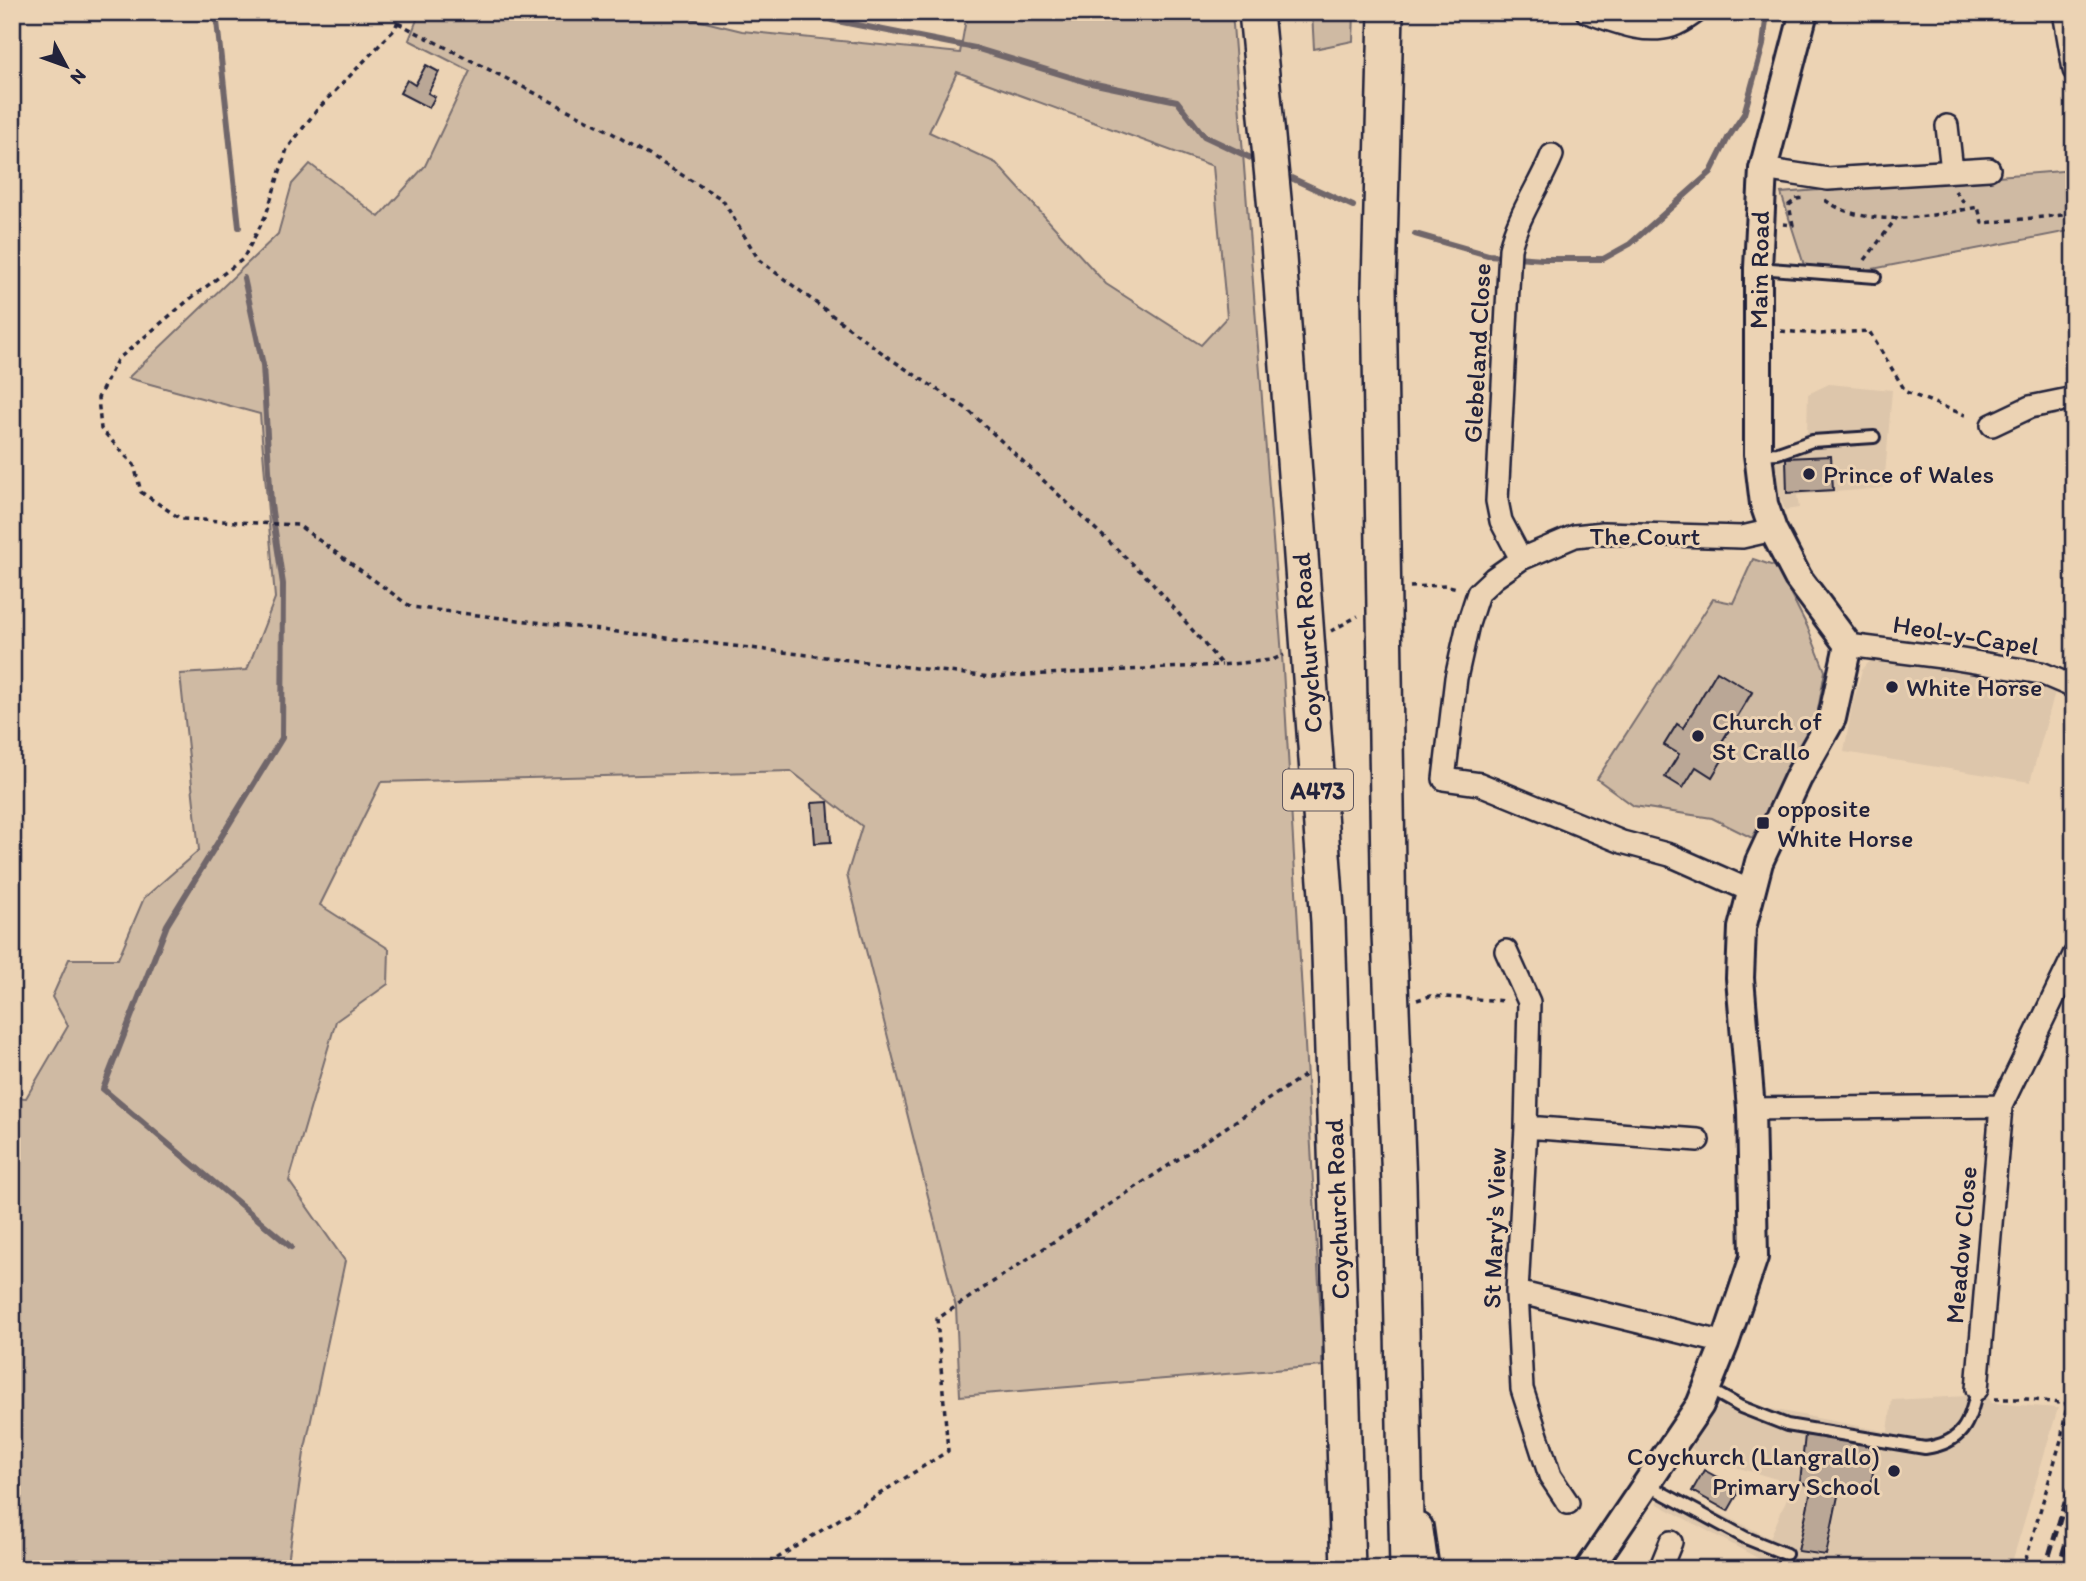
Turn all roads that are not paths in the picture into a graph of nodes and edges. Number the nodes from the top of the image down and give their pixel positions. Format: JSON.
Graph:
{"nodes":[{"id":1,"x":1256,"y":12,"type":"edge"},
{"id":2,"x":1386,"y":12,"type":"edge"},
{"id":3,"x":1587,"y":12,"type":"edge"},
{"id":4,"x":1696,"y":12,"type":"edge"},
{"id":5,"x":1804,"y":12,"type":"edge"},
{"id":6,"x":2064,"y":12,"type":"edge"},
{"id":7,"x":2071,"y":46,"type":"edge"},
{"id":8,"x":2074,"y":69,"type":"edge"},
{"id":9,"x":1947,"y":127,"type":"dead end"},
{"id":10,"x":1552,"y":155,"type":"dead end"},
{"id":11,"x":1763,"y":169,"type":"junction"},
{"id":12,"x":1989,"y":169,"type":"dead end"},
{"id":13,"x":1952,"y":179,"type":"junction"},
{"id":14,"x":1758,"y":268,"type":"junction"},
{"id":15,"x":1875,"y":277,"type":"dead end"},
{"id":16,"x":2074,"y":398,"type":"edge"},
{"id":17,"x":1992,"y":425,"type":"dead end"},
{"id":18,"x":1874,"y":437,"type":"dead end"},
{"id":19,"x":1758,"y":454,"type":"junction"},
{"id":20,"x":1773,"y":530,"type":"junction"},
{"id":21,"x":1521,"y":559,"type":"junction"},
{"id":22,"x":1848,"y":645,"type":"junction"},
{"id":23,"x":2074,"y":687,"type":"edge"},
{"id":24,"x":1751,"y":891,"type":"junction"},
{"id":25,"x":1506,"y":951,"type":"dead end"},
{"id":26,"x":2074,"y":955,"type":"edge"},
{"id":27,"x":2001,"y":1106,"type":"junction"},
{"id":28,"x":1751,"y":1109,"type":"junction"},
{"id":29,"x":1526,"y":1128,"type":"junction"},
{"id":30,"x":1698,"y":1140,"type":"dead end"},
{"id":31,"x":1517,"y":1292,"type":"junction"},
{"id":32,"x":1725,"y":1343,"type":"junction"},
{"id":33,"x":1977,"y":1386,"type":"joint"},
{"id":34,"x":1707,"y":1388,"type":"junction"},
{"id":35,"x":1406,"y":1445,"type":"junction"},
{"id":36,"x":1646,"y":1484,"type":"junction"},
{"id":37,"x":1568,"y":1503,"type":"dead end"},
{"id":38,"x":1671,"y":1542,"type":"dead end"},
{"id":39,"x":1786,"y":1554,"type":"dead end"},
{"id":40,"x":1348,"y":1569,"type":"edge"},
{"id":41,"x":1407,"y":1569,"type":"edge"},
{"id":42,"x":1424,"y":1569,"type":"edge"},
{"id":43,"x":1589,"y":1569,"type":"edge"},
{"id":44,"x":1660,"y":1569,"type":"edge"}],
"edges":[{"from":1,"to":40,"type":"main road","name":"Coychurch Road","number":"A473"},
{"from":2,"to":35,"type":"main road","number":"A473"},
{"from":3,"to":4,"type":"street"},
{"from":5,"to":11,"type":"street","name":"Main Road"},
{"from":6,"to":7,"type":"street"},
{"from":7,"to":8,"type":"street"},
{"from":9,"to":13,"type":"street"},
{"from":10,"to":21,"type":"street","name":"Glebeland Close"},
{"from":11,"to":13,"type":"street"},
{"from":11,"to":14,"type":"street","name":"Main Road"},
{"from":12,"to":13,"type":"street"},
{"from":14,"to":15,"type":"lane"},
{"from":14,"to":19,"type":"street","name":"Main Road"},
{"from":16,"to":17,"type":"street"},
{"from":18,"to":19,"type":"lane"},
{"from":19,"to":20,"type":"street","name":"Main Road"},
{"from":20,"to":21,"type":"street","name":"The Court"},
{"from":20,"to":22,"type":"street"},
{"from":21,"to":24,"type":"street","name":"The Court"},
{"from":22,"to":23,"type":"street","name":"Heol-y-Capel"},
{"from":22,"to":24,"type":"street"},
{"from":24,"to":28,"type":"street"},
{"from":25,"to":29,"type":"street","name":"St Mary's View"},
{"from":26,"to":27,"type":"street","name":"Meadow Close"},
{"from":27,"to":28,"type":"street"},
{"from":27,"to":33,"type":"street","name":"Meadow Close"},
{"from":28,"to":32,"type":"street"},
{"from":29,"to":30,"type":"street"},
{"from":29,"to":31,"type":"street","name":"St Mary's View"},
{"from":31,"to":32,"type":"street"},
{"from":31,"to":37,"type":"street","name":"St Mary's View"},
{"from":32,"to":34,"type":"street"},
{"from":33,"to":34,"type":"lane"},
{"from":34,"to":36,"type":"street"},
{"from":35,"to":41,"type":"main road","number":"A473"},
{"from":35,"to":42,"type":"street"},
{"from":36,"to":39,"type":"lane"},
{"from":36,"to":43,"type":"street"},
{"from":38,"to":44,"type":"street"}]}
